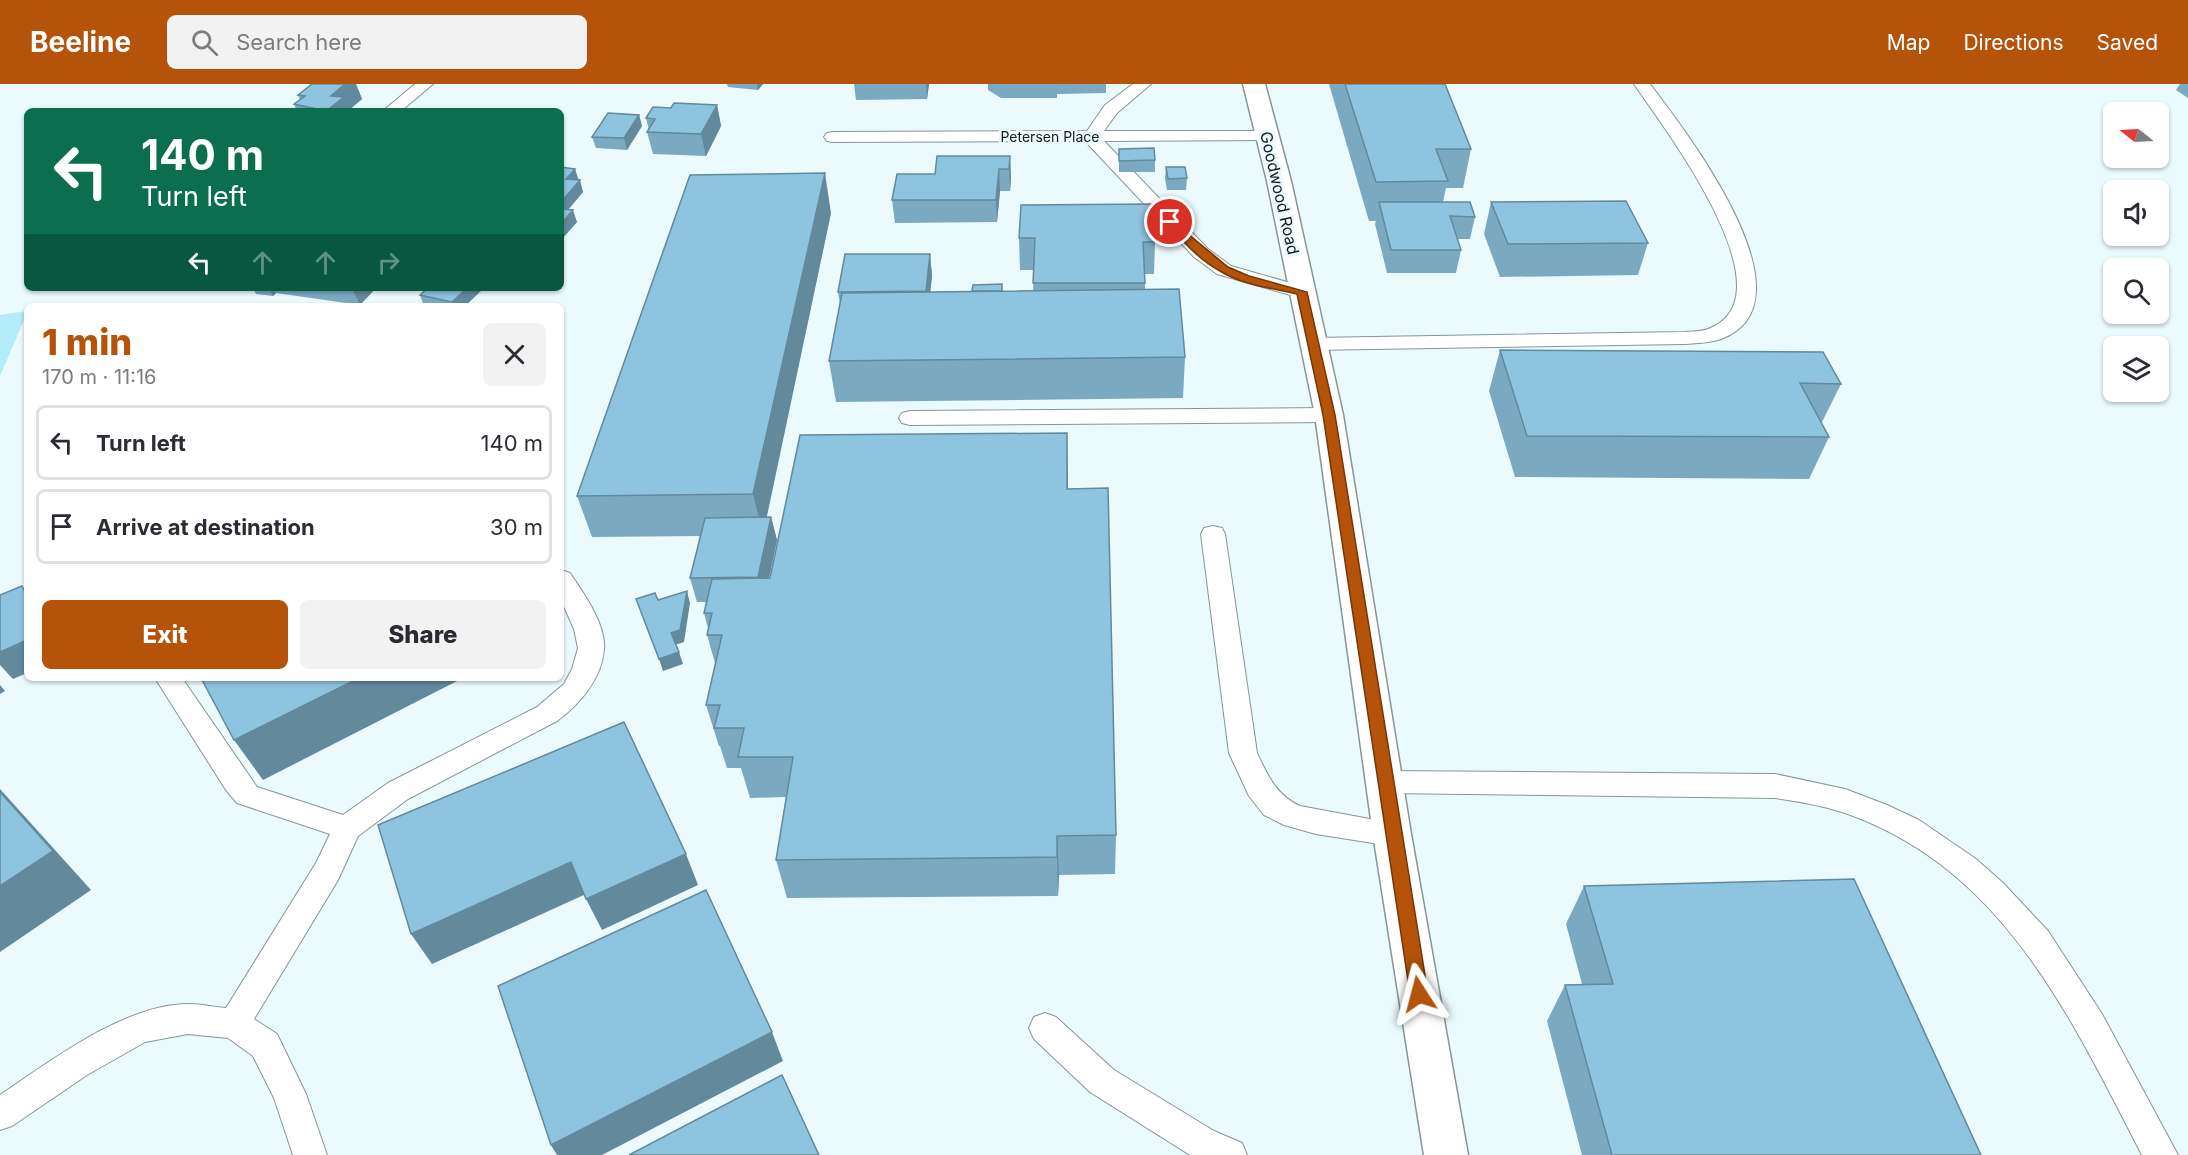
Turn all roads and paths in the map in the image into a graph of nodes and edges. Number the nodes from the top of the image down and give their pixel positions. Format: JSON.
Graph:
{"nodes":[{"id":1,"x":425,"y":84,"type":"edge"},
{"id":2,"x":1143,"y":84,"type":"edge"},
{"id":3,"x":1254,"y":84,"type":"edge"},
{"id":4,"x":1642,"y":84,"type":"edge"},
{"id":5,"x":395,"y":108,"type":"edge"},
{"id":6,"x":1267,"y":135,"type":"junction"},
{"id":7,"x":1090,"y":136,"type":"junction"},
{"id":8,"x":833,"y":137,"type":"dead end"},
{"id":9,"x":1301,"y":292,"type":"junction"},
{"id":10,"x":1312,"y":344,"type":"junction"},
{"id":11,"x":1329,"y":415,"type":"junction"},
{"id":12,"x":910,"y":418,"type":"dead end"},
{"id":13,"x":1214,"y":534,"type":"dead end"},
{"id":14,"x":564,"y":584,"type":"edge"},
{"id":15,"x":170,"y":681,"type":"edge"},
{"id":16,"x":1384,"y":782,"type":"junction"},
{"id":17,"x":348,"y":828,"type":"junction"},
{"id":18,"x":1392,"y":834,"type":"junction"},
{"id":19,"x":234,"y":1024,"type":"junction"},
{"id":20,"x":1045,"y":1028,"type":"dead end"},
{"id":21,"x":0,"y":1114,"type":"edge"},
{"id":22,"x":310,"y":1155,"type":"edge"},
{"id":23,"x":1230,"y":1155,"type":"edge"},
{"id":24,"x":1446,"y":1155,"type":"edge"},
{"id":25,"x":2162,"y":1155,"type":"edge"}],
"edges":[{"from":1,"to":5,"type":"lane"},
{"from":2,"to":7,"type":"lane"},
{"from":3,"to":6,"type":"street","name":"Goodwood Road"},
{"from":4,"to":10,"type":"lane"},
{"from":6,"to":7,"type":"lane","name":"Petersen Place"},
{"from":6,"to":9,"type":"street","name":"Goodwood Road"},
{"from":7,"to":8,"type":"lane","name":"Petersen Place"},
{"from":7,"to":9,"type":"lane"},
{"from":9,"to":10,"type":"street","name":"Goodwood Road"},
{"from":10,"to":11,"type":"street","name":"Goodwood Road"},
{"from":11,"to":12,"type":"lane"},
{"from":11,"to":16,"type":"street","name":"Goodwood Road"},
{"from":13,"to":18,"type":"lane"},
{"from":14,"to":17,"type":"lane"},
{"from":15,"to":17,"type":"lane"},
{"from":16,"to":18,"type":"street","name":"Goodwood Road"},
{"from":16,"to":25,"type":"lane"},
{"from":17,"to":19,"type":"lane"},
{"from":18,"to":24,"type":"street","name":"Goodwood Road"},
{"from":19,"to":21,"type":"lane"},
{"from":19,"to":22,"type":"lane"},
{"from":20,"to":23,"type":"lane"}]}
